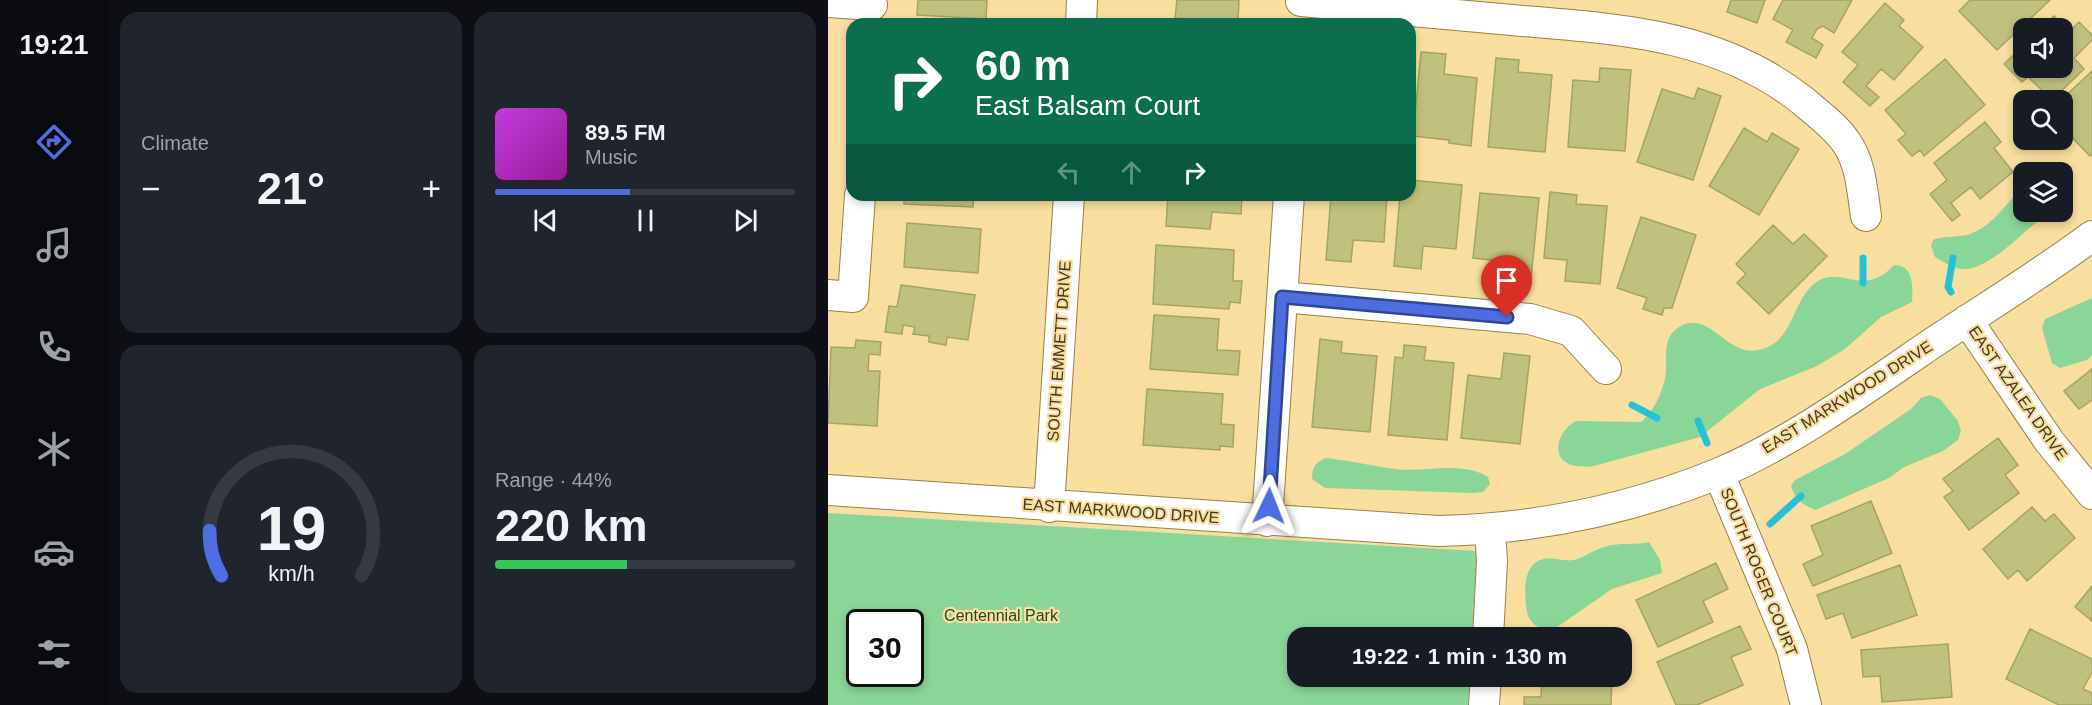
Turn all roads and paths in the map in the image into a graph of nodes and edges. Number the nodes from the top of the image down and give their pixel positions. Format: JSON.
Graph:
{"nodes":[{"id":1,"x":1082,"y":0,"type":"edge"},
{"id":2,"x":828,"y":2,"type":"edge"},
{"id":3,"x":1301,"y":8,"type":"edge"},
{"id":4,"x":872,"y":10,"type":"edge"},
{"id":5,"x":1081,"y":18,"type":"edge"},
{"id":6,"x":859,"y":201,"type":"edge"},
{"id":7,"x":1069,"y":201,"type":"edge"},
{"id":8,"x":1289,"y":201,"type":"edge"},
{"id":9,"x":1866,"y":216,"type":"dead end"},
{"id":10,"x":2092,"y":236,"type":"edge"},
{"id":11,"x":840,"y":296,"type":"edge"},
{"id":12,"x":1282,"y":297,"type":"junction"},
{"id":13,"x":1967,"y":320,"type":"junction"},
{"id":14,"x":1606,"y":369,"type":"dead end"},
{"id":15,"x":1719,"y":474,"type":"junction"},
{"id":16,"x":828,"y":490,"type":"edge"},
{"id":17,"x":2092,"y":494,"type":"edge"},
{"id":18,"x":1049,"y":507,"type":"junction"},
{"id":19,"x":1267,"y":521,"type":"junction"},
{"id":20,"x":1490,"y":530,"type":"junction"},
{"id":21,"x":1489,"y":627,"type":"edge"},
{"id":22,"x":1486,"y":687,"type":"edge"},
{"id":23,"x":1485,"y":705,"type":"edge"},
{"id":24,"x":1806,"y":705,"type":"edge"}],
"edges":[{"from":1,"to":5,"type":"street"},
{"from":2,"to":4,"type":"street"},
{"from":3,"to":9,"type":"street"},
{"from":6,"to":11,"type":"street"},
{"from":7,"to":18,"type":"street","name":"SOUTH EMMETT DRIVE"},
{"from":8,"to":12,"type":"street"},
{"from":10,"to":13,"type":"street","name":"EAST MARKWOOD DRIVE"},
{"from":12,"to":14,"type":"street"},
{"from":12,"to":19,"type":"street"},
{"from":13,"to":15,"type":"street","name":"EAST MARKWOOD DRIVE"},
{"from":13,"to":17,"type":"street","name":"EAST AZALEA DRIVE"},
{"from":15,"to":20,"type":"street","name":"EAST MARKWOOD DRIVE"},
{"from":15,"to":24,"type":"street","name":"SOUTH ROGER COURT"},
{"from":16,"to":18,"type":"street","name":"EAST MARKWOOD DRIVE"},
{"from":18,"to":19,"type":"street","name":"EAST MARKWOOD DRIVE"},
{"from":19,"to":20,"type":"street","name":"EAST MARKWOOD DRIVE"},
{"from":20,"to":21,"type":"street"},
{"from":22,"to":23,"type":"street"}]}
